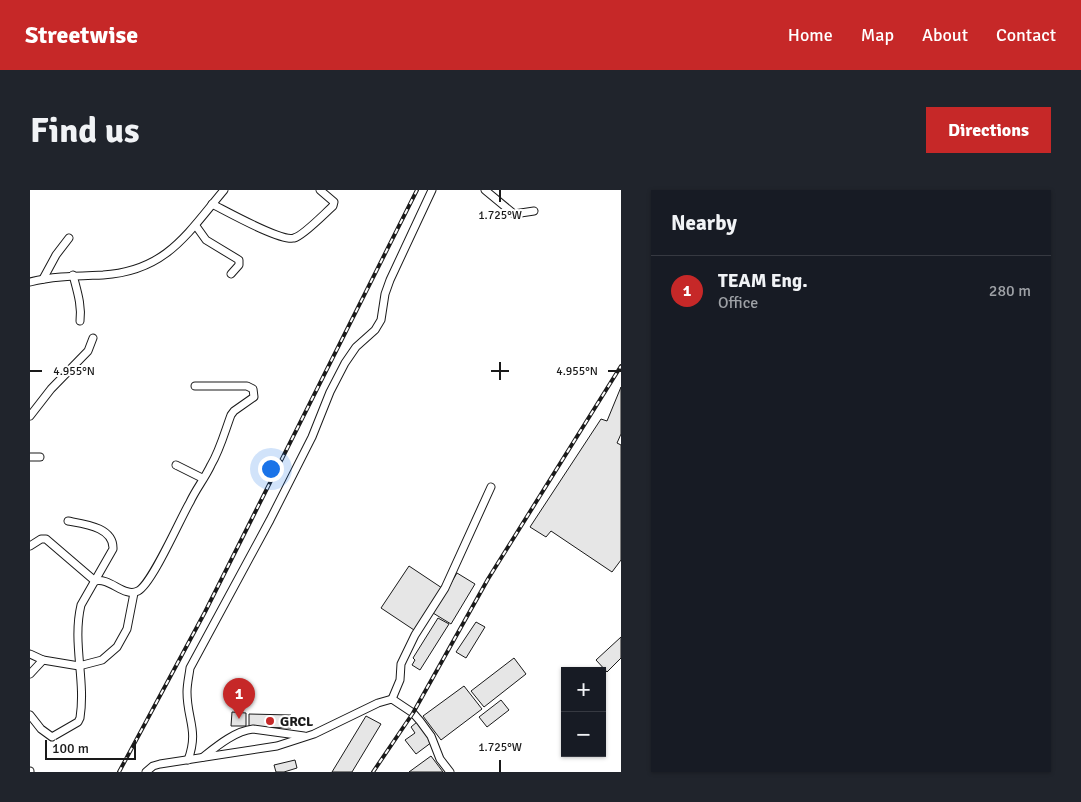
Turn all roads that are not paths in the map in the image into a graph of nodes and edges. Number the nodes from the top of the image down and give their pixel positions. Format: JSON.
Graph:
{"nodes":[{"id":1,"x":224,"y":190,"type":"edge"},
{"id":2,"x":320,"y":190,"type":"edge"},
{"id":3,"x":432,"y":190,"type":"edge"},
{"id":4,"x":485,"y":190,"type":"edge"},
{"id":5,"x":212,"y":204,"type":"junction"},
{"id":6,"x":534,"y":212,"type":"dead end"},
{"id":7,"x":196,"y":226,"type":"junction"},
{"id":8,"x":69,"y":238,"type":"dead end"},
{"id":9,"x":231,"y":274,"type":"dead end"},
{"id":10,"x":73,"y":275,"type":"junction"},
{"id":11,"x":43,"y":279,"type":"junction"},
{"id":12,"x":30,"y":282,"type":"edge"},
{"id":13,"x":80,"y":321,"type":"dead end"},
{"id":14,"x":94,"y":338,"type":"dead end"},
{"id":15,"x":195,"y":386,"type":"dead end"},
{"id":16,"x":30,"y":416,"type":"edge"},
{"id":17,"x":30,"y":457,"type":"edge"},
{"id":18,"x":40,"y":457,"type":"dead end"},
{"id":19,"x":176,"y":464,"type":"dead end"},
{"id":20,"x":202,"y":478,"type":"junction"},
{"id":21,"x":491,"y":487,"type":"dead end"},
{"id":22,"x":68,"y":521,"type":"dead end"},
{"id":23,"x":30,"y":546,"type":"edge"},
{"id":24,"x":95,"y":581,"type":"junction"},
{"id":25,"x":134,"y":593,"type":"junction"},
{"id":26,"x":30,"y":654,"type":"edge"},
{"id":27,"x":43,"y":660,"type":"junction"},
{"id":28,"x":79,"y":666,"type":"junction"},
{"id":29,"x":30,"y":674,"type":"edge"},
{"id":30,"x":392,"y":699,"type":"junction"},
{"id":31,"x":30,"y":715,"type":"edge"},
{"id":32,"x":307,"y":736,"type":"junction"},
{"id":33,"x":200,"y":758,"type":"junction"},
{"id":34,"x":188,"y":760,"type":"junction"},
{"id":35,"x":146,"y":772,"type":"edge"},
{"id":36,"x":450,"y":772,"type":"edge"}],
"edges":[{"from":1,"to":5,"type":"street"},
{"from":2,"to":5,"type":"street"},
{"from":3,"to":34,"type":"street"},
{"from":4,"to":6,"type":"street"},
{"from":5,"to":7,"type":"street"},
{"from":7,"to":9,"type":"street"},
{"from":7,"to":10,"type":"street"},
{"from":8,"to":11,"type":"street"},
{"from":10,"to":11,"type":"street"},
{"from":10,"to":13,"type":"street"},
{"from":11,"to":12,"type":"street"},
{"from":14,"to":16,"type":"street"},
{"from":15,"to":20,"type":"street"},
{"from":17,"to":18,"type":"street"},
{"from":19,"to":20,"type":"street"},
{"from":20,"to":25,"type":"street"},
{"from":21,"to":30,"type":"street"},
{"from":22,"to":24,"type":"street"},
{"from":23,"to":24,"type":"street"},
{"from":24,"to":25,"type":"street"},
{"from":24,"to":28,"type":"street"},
{"from":25,"to":28,"type":"street"},
{"from":26,"to":27,"type":"street"},
{"from":27,"to":28,"type":"street"},
{"from":27,"to":29,"type":"street"},
{"from":28,"to":31,"type":"street"},
{"from":30,"to":32,"type":"street"},
{"from":30,"to":36,"type":"street"},
{"from":32,"to":33,"type":"street"},
{"from":32,"to":33,"type":"street"},
{"from":33,"to":34,"type":"street"},
{"from":34,"to":35,"type":"street"}]}
